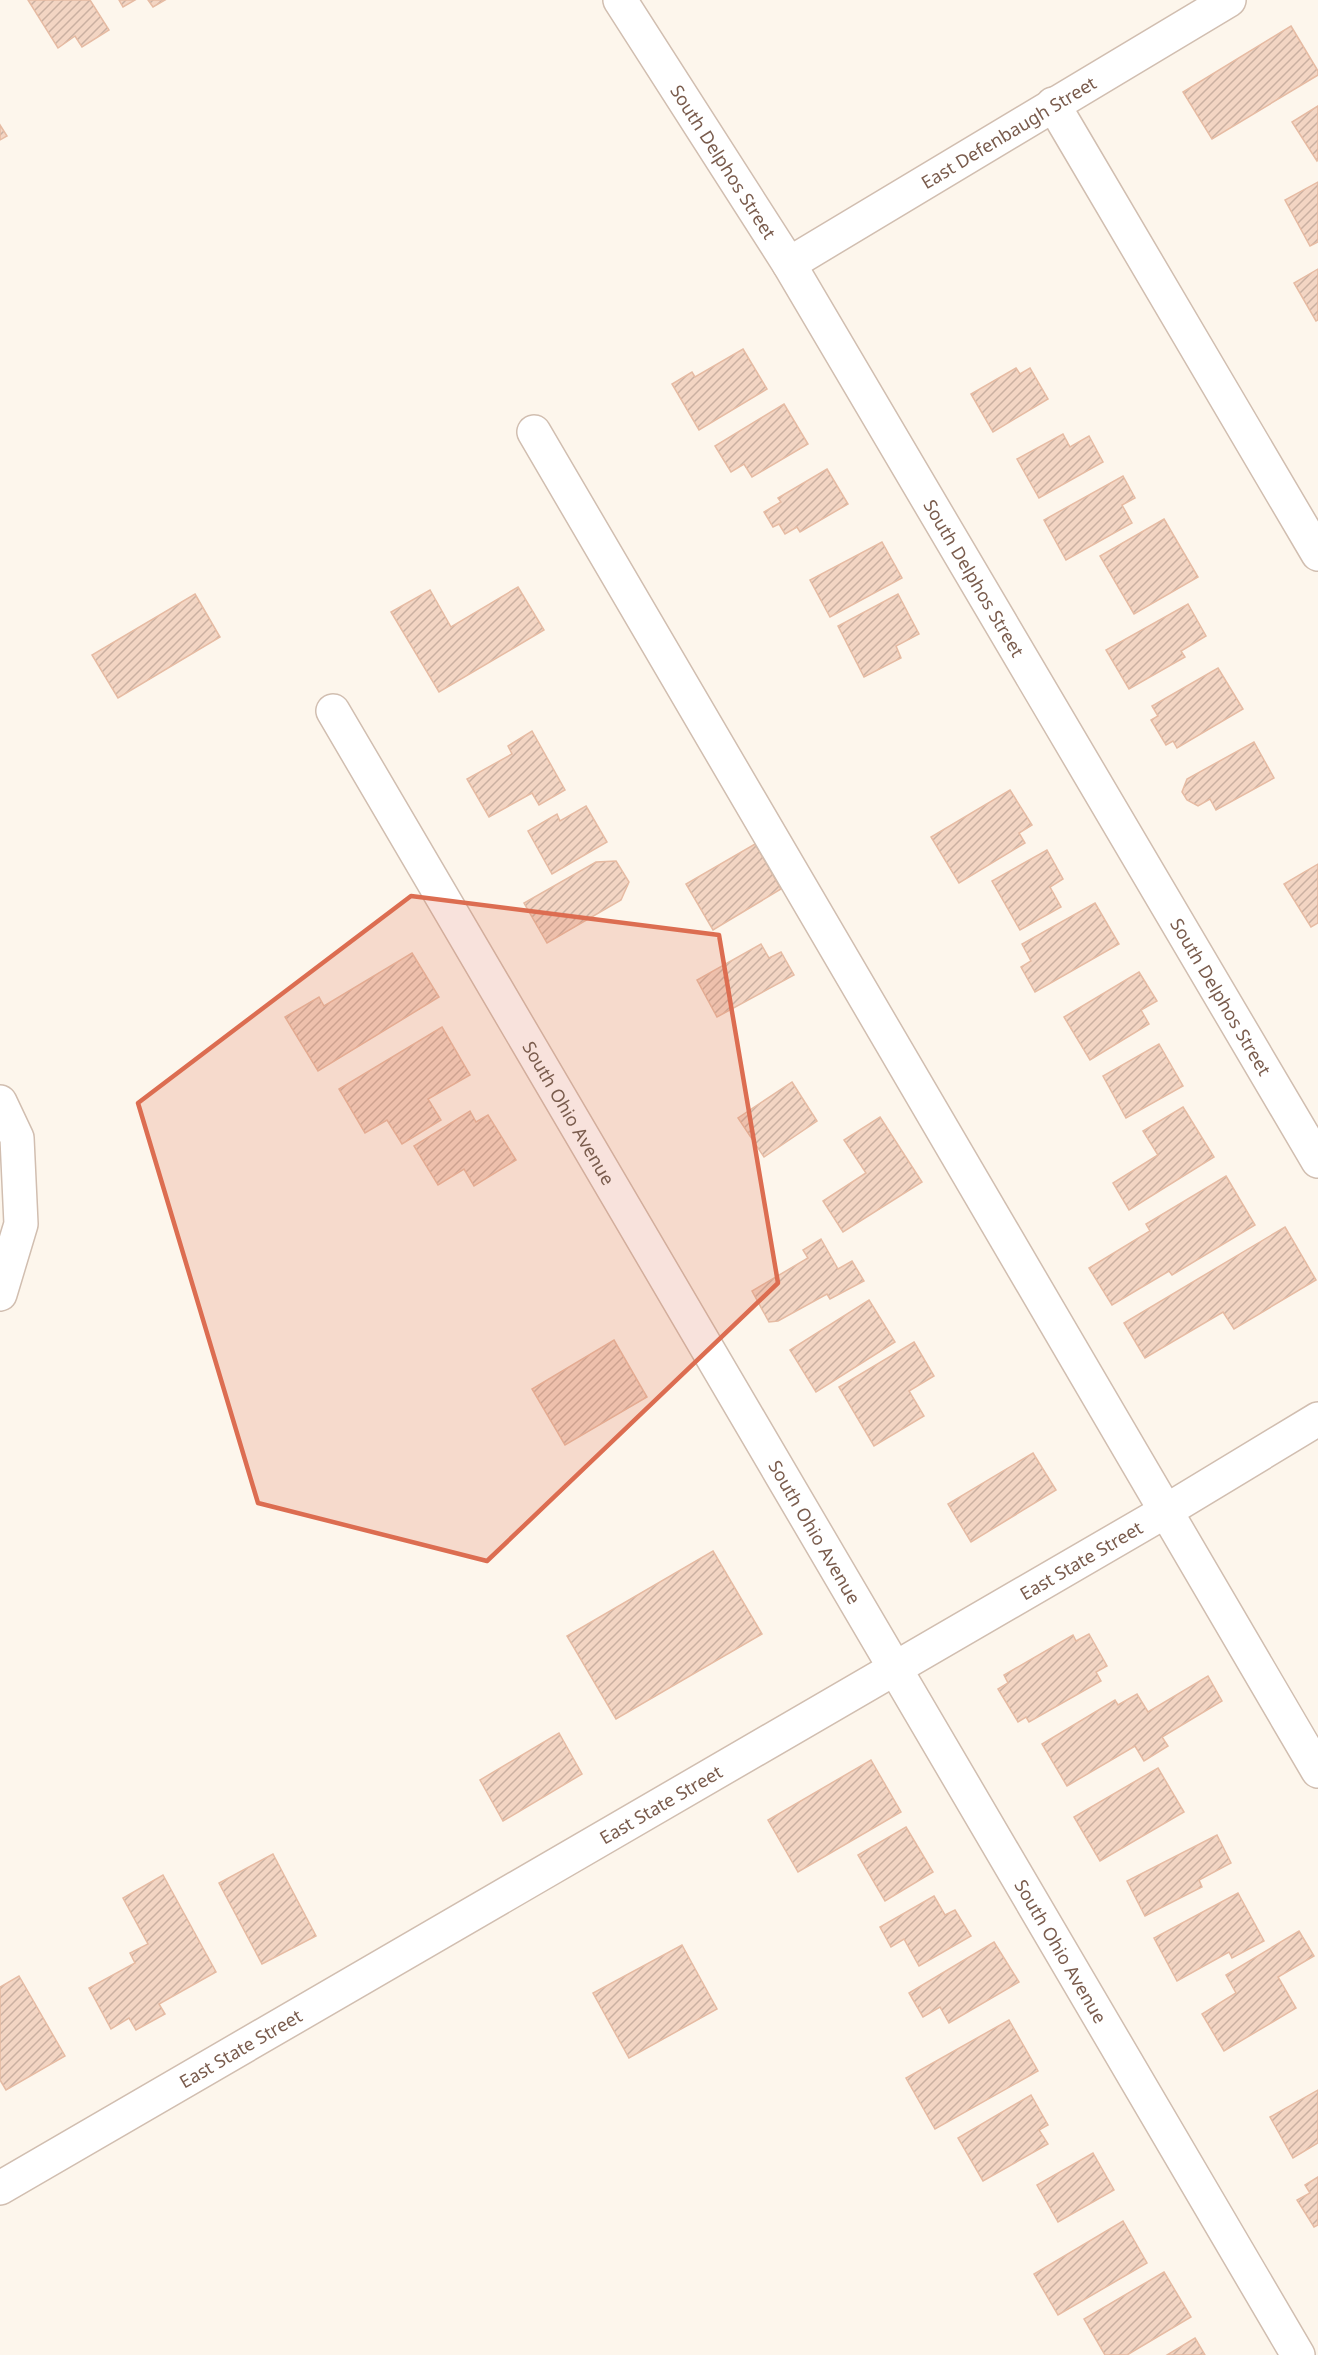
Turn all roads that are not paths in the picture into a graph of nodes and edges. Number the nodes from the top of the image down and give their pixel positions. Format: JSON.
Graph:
{"nodes":[{"id":1,"x":620,"y":0,"type":"edge"},
{"id":2,"x":1229,"y":0,"type":"edge"},
{"id":3,"x":1053,"y":104,"type":"junction"},
{"id":4,"x":789,"y":264,"type":"junction"},
{"id":5,"x":534,"y":432,"type":"dead end"},
{"id":6,"x":1318,"y":554,"type":"edge"},
{"id":7,"x":333,"y":711,"type":"dead end"},
{"id":8,"x":0,"y":1102,"type":"edge"},
{"id":9,"x":1318,"y":1161,"type":"edge"},
{"id":10,"x":0,"y":1294,"type":"edge"},
{"id":11,"x":1318,"y":1419,"type":"edge"},
{"id":12,"x":1166,"y":1510,"type":"junction"},
{"id":13,"x":894,"y":1668,"type":"junction"},
{"id":14,"x":1318,"y":1771,"type":"edge"},
{"id":15,"x":0,"y":2188,"type":"edge"},
{"id":16,"x":1298,"y":2355,"type":"edge"}],
"edges":[{"from":1,"to":4,"type":"street","name":"South Delphos Street"},
{"from":2,"to":3,"type":"street","name":"East Defenbaugh Street"},
{"from":3,"to":4,"type":"street","name":"East Defenbaugh Street"},
{"from":3,"to":6,"type":"street"},
{"from":4,"to":9,"type":"street","name":"South Delphos Street"},
{"from":5,"to":12,"type":"street"},
{"from":7,"to":13,"type":"street","name":"South Ohio Avenue"},
{"from":8,"to":10,"type":"street"},
{"from":11,"to":12,"type":"street","name":"East State Street"},
{"from":12,"to":13,"type":"street","name":"East State Street"},
{"from":12,"to":14,"type":"street"},
{"from":13,"to":15,"type":"street","name":"East State Street"},
{"from":13,"to":16,"type":"street","name":"South Ohio Avenue"}]}
